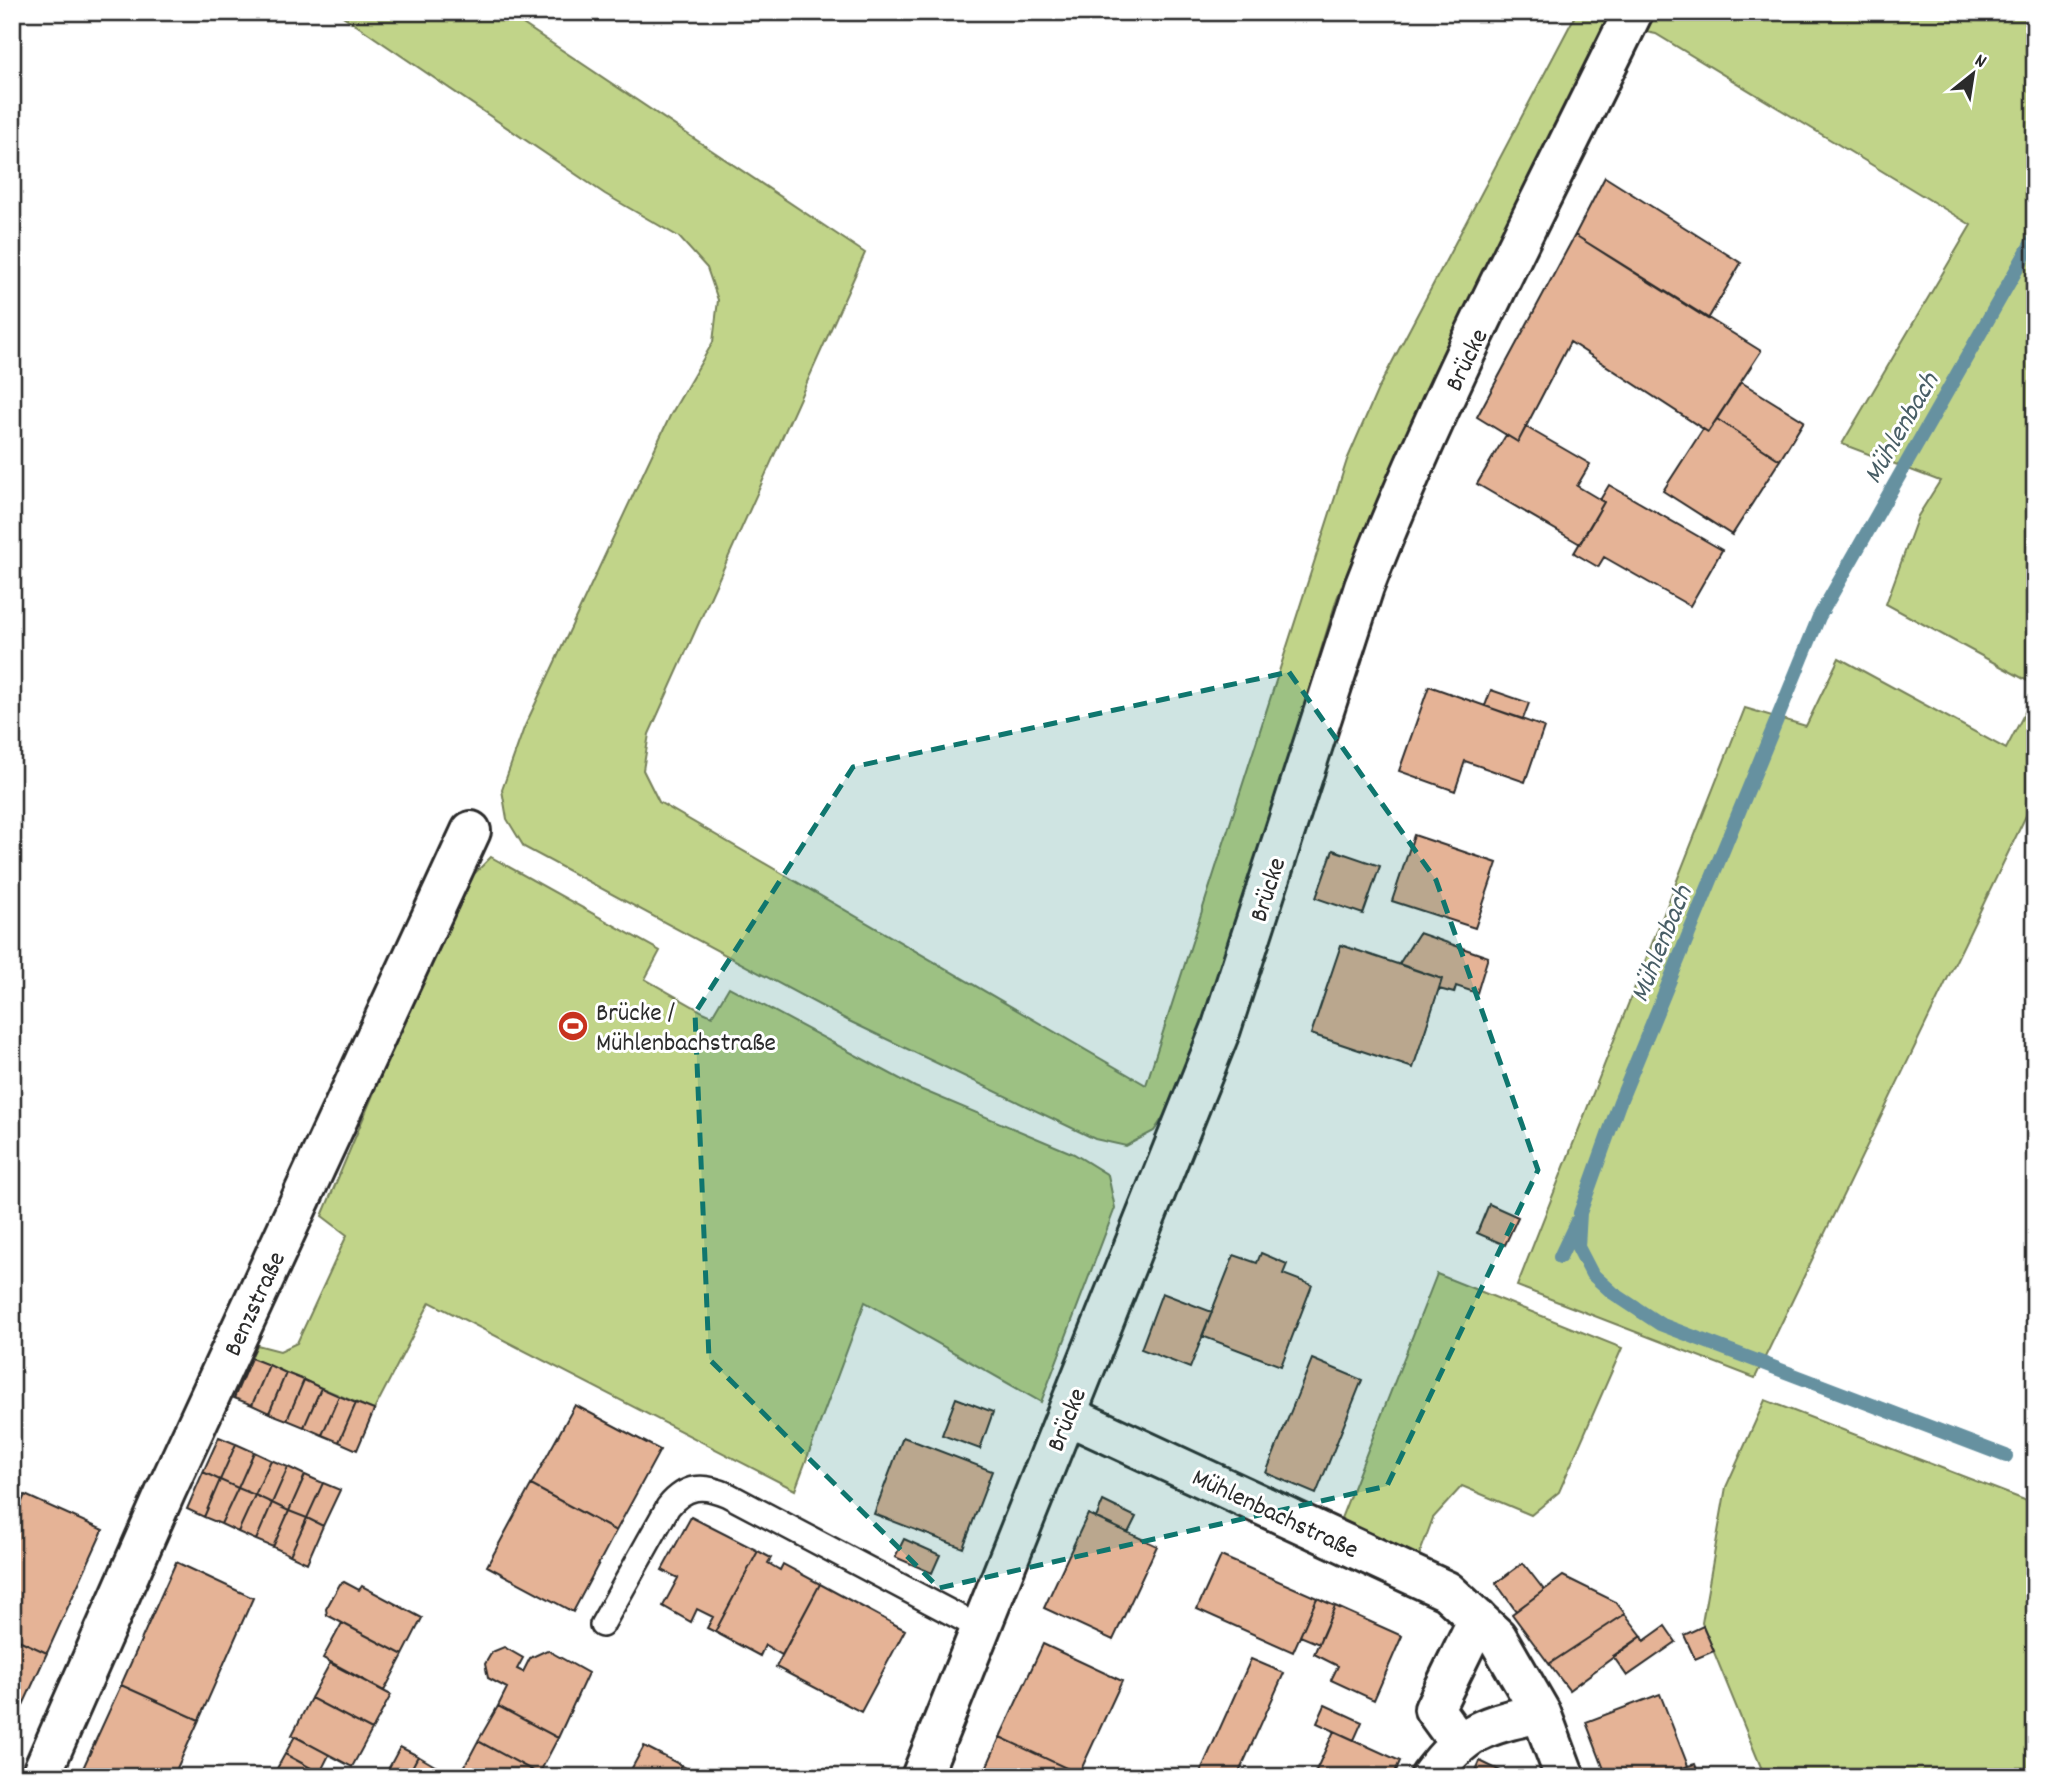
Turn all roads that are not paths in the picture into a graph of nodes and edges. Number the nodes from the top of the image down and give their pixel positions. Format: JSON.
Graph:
{"nodes":[{"id":1,"x":1633,"y":12,"type":"edge"},
{"id":2,"x":471,"y":831,"type":"dead end"},
{"id":3,"x":1067,"y":1415,"type":"junction"},
{"id":4,"x":1478,"y":1619,"type":"junction"},
{"id":5,"x":602,"y":1625,"type":"dead end"},
{"id":6,"x":982,"y":1629,"type":"junction"},
{"id":7,"x":1541,"y":1713,"type":"junction"},
{"id":8,"x":1458,"y":1742,"type":"junction"},
{"id":9,"x":40,"y":1777,"type":"edge"},
{"id":10,"x":921,"y":1777,"type":"edge"},
{"id":11,"x":1430,"y":1777,"type":"edge"},
{"id":12,"x":1566,"y":1777,"type":"edge"}],
"edges":[{"from":1,"to":3,"type":"street","name":"Brücke"},
{"from":2,"to":9,"type":"street","name":"Benzstraße"},
{"from":3,"to":4,"type":"street","name":"Mühlenbachstraße"},
{"from":3,"to":6,"type":"street","name":"Brücke"},
{"from":4,"to":7,"type":"street","name":"Mühlenbachstraße"},
{"from":4,"to":8,"type":"street"},
{"from":5,"to":6,"type":"lane"},
{"from":6,"to":10,"type":"street","name":"Brücke"},
{"from":7,"to":8,"type":"street"},
{"from":7,"to":12,"type":"street","name":"Mühlenbachstraße"},
{"from":8,"to":11,"type":"street"}]}
